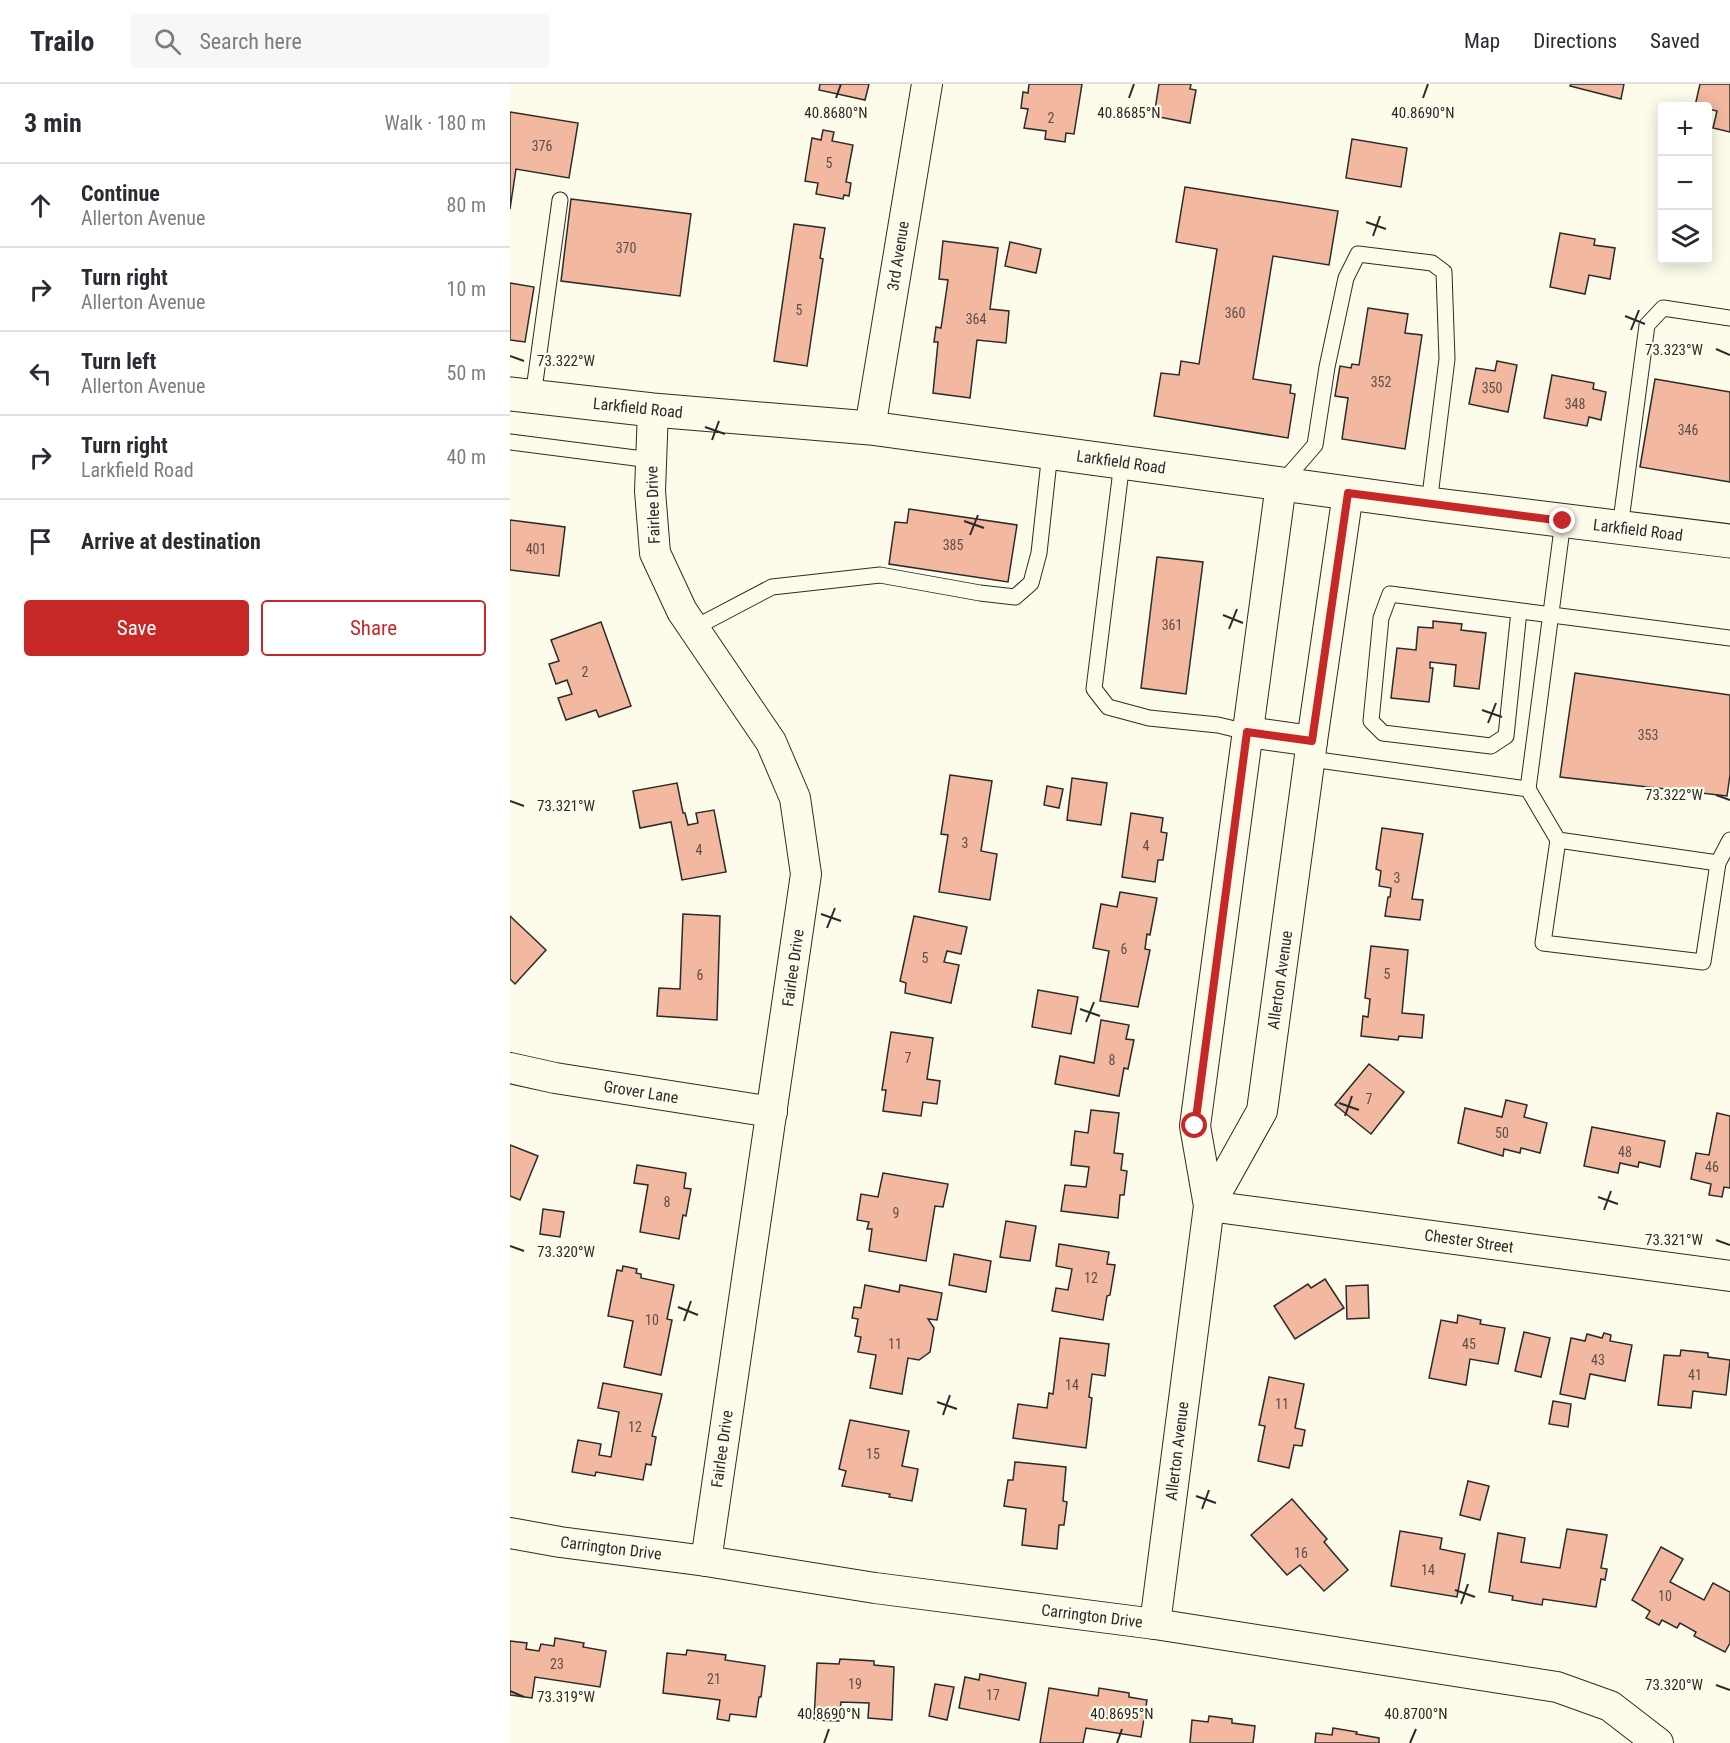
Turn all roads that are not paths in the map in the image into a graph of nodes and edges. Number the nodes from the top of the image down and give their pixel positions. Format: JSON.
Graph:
{"nodes":[{"id":1,"x":927,"y":84,"type":"edge"},
{"id":2,"x":560,"y":200,"type":"dead end"},
{"id":3,"x":1730,"y":318,"type":"edge"},
{"id":4,"x":521,"y":395,"type":"edge"},
{"id":5,"x":653,"y":410,"type":"junction"},
{"id":6,"x":870,"y":428,"type":"junction"},
{"id":7,"x":510,"y":442,"type":"edge"},
{"id":8,"x":1050,"y":452,"type":"junction"},
{"id":9,"x":651,"y":460,"type":"junction"},
{"id":10,"x":1122,"y":462,"type":"junction"},
{"id":11,"x":1281,"y":484,"type":"junction"},
{"id":12,"x":1348,"y":493,"type":"junction"},
{"id":13,"x":1429,"y":504,"type":"junction"},
{"id":14,"x":1563,"y":521,"type":"junction"},
{"id":15,"x":1620,"y":528,"type":"junction"},
{"id":16,"x":1730,"y":541,"type":"edge"},
{"id":17,"x":1519,"y":611,"type":"junction"},
{"id":18,"x":1551,"y":615,"type":"junction"},
{"id":19,"x":694,"y":628,"type":"junction"},
{"id":20,"x":1730,"y":638,"type":"edge"},
{"id":21,"x":1247,"y":732,"type":"junction"},
{"id":22,"x":1311,"y":750,"type":"junction"},
{"id":23,"x":1528,"y":789,"type":"junction"},
{"id":24,"x":1558,"y":840,"type":"junction"},
{"id":25,"x":1730,"y":840,"type":"edge"},
{"id":26,"x":1718,"y":863,"type":"junction"},
{"id":27,"x":510,"y":1068,"type":"edge"},
{"id":28,"x":772,"y":1113,"type":"junction"},
{"id":29,"x":1209,"y":1206,"type":"junction"},
{"id":30,"x":1730,"y":1276,"type":"edge"},
{"id":31,"x":510,"y":1533,"type":"edge"},
{"id":32,"x":706,"y":1560,"type":"junction"},
{"id":33,"x":1155,"y":1624,"type":"junction"},
{"id":34,"x":1658,"y":1743,"type":"edge"}],
"edges":[{"from":1,"to":6,"type":"street","name":"3rd Avenue"},
{"from":2,"to":4,"type":"lane"},
{"from":3,"to":15,"type":"lane"},
{"from":4,"to":5,"type":"main road","name":"Larkfield Road"},
{"from":5,"to":6,"type":"main road","name":"Larkfield Road"},
{"from":5,"to":9,"type":"street","name":"Fairlee Drive"},
{"from":6,"to":8,"type":"main road","name":"Larkfield Road"},
{"from":7,"to":9,"type":"lane"},
{"from":8,"to":10,"type":"main road","name":"Larkfield Road"},
{"from":8,"to":19,"type":"lane"},
{"from":9,"to":19,"type":"street","name":"Fairlee Drive"},
{"from":10,"to":11,"type":"main road","name":"Larkfield Road"},
{"from":10,"to":21,"type":"lane"},
{"from":11,"to":12,"type":"main road","name":"Larkfield Road"},
{"from":11,"to":13,"type":"lane"},
{"from":11,"to":21,"type":"street","name":"Allerton Avenue"},
{"from":12,"to":13,"type":"main road","name":"Larkfield Road"},
{"from":12,"to":22,"type":"street","name":"Allerton Avenue"},
{"from":13,"to":14,"type":"main road","name":"Larkfield Road"},
{"from":14,"to":15,"type":"main road","name":"Larkfield Road"},
{"from":14,"to":18,"type":"lane"},
{"from":15,"to":16,"type":"main road","name":"Larkfield Road"},
{"from":17,"to":17,"type":"lane"},
{"from":17,"to":18,"type":"lane"},
{"from":18,"to":20,"type":"lane"},
{"from":18,"to":23,"type":"lane"},
{"from":19,"to":28,"type":"street","name":"Fairlee Drive"},
{"from":21,"to":22,"type":"street"},
{"from":21,"to":29,"type":"street","name":"Allerton Avenue"},
{"from":22,"to":23,"type":"lane"},
{"from":22,"to":29,"type":"street","name":"Allerton Avenue"},
{"from":23,"to":24,"type":"lane"},
{"from":24,"to":26,"type":"lane"},
{"from":24,"to":26,"type":"lane"},
{"from":25,"to":26,"type":"lane"},
{"from":27,"to":28,"type":"street","name":"Grover Lane"},
{"from":28,"to":32,"type":"street","name":"Fairlee Drive"},
{"from":29,"to":30,"type":"street","name":"Chester Street"},
{"from":29,"to":33,"type":"street","name":"Allerton Avenue"},
{"from":31,"to":32,"type":"street","name":"Carrington Drive"},
{"from":32,"to":33,"type":"street","name":"Carrington Drive"},
{"from":33,"to":34,"type":"street","name":"Carrington Drive"}]}
